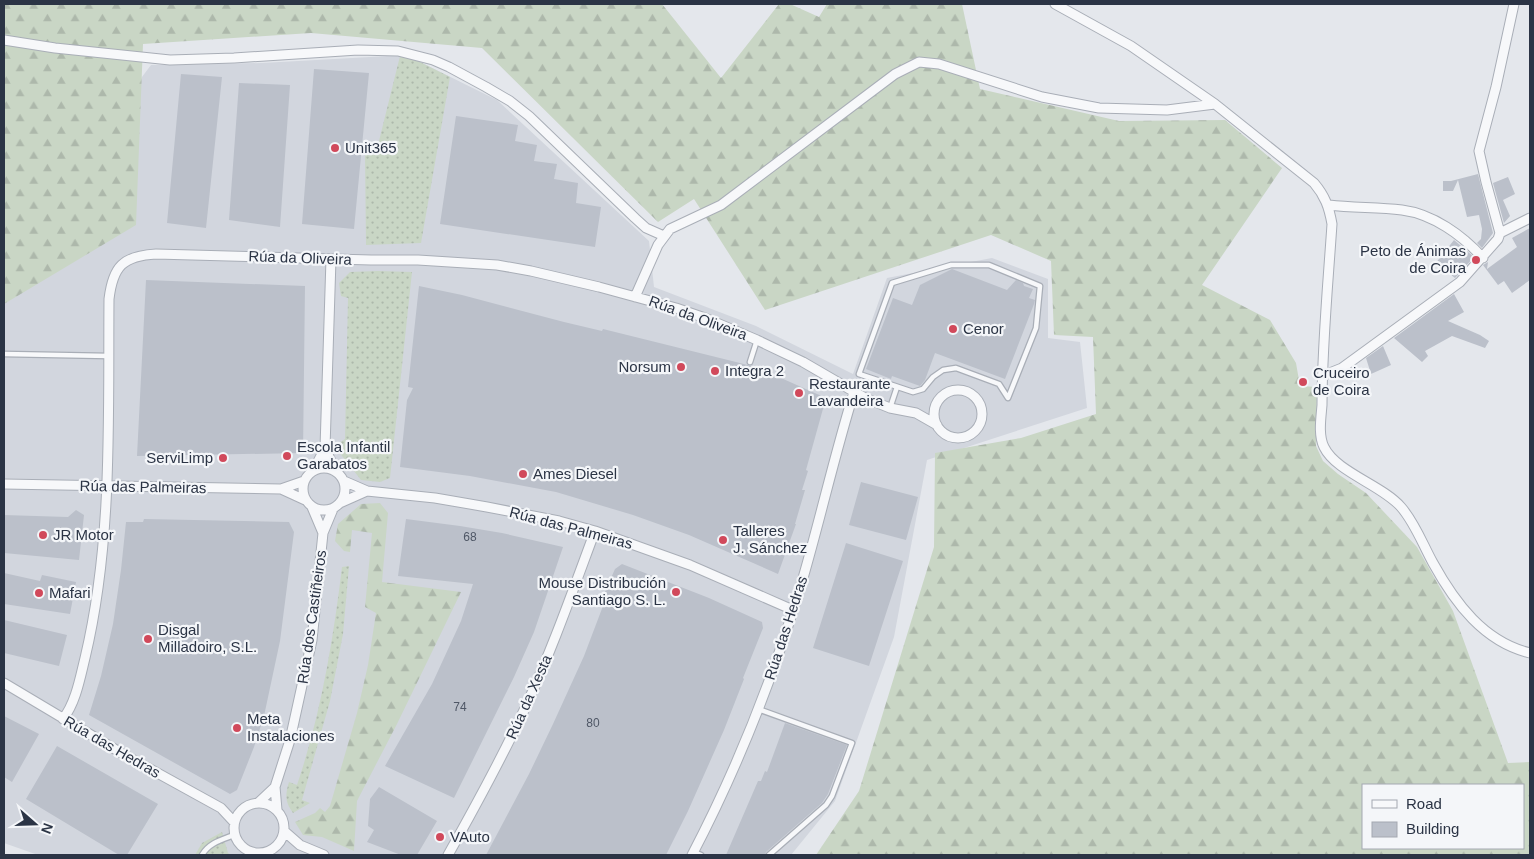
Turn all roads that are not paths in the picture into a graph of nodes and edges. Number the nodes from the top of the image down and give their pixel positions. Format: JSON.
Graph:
{"nodes":[{"id":1,"x":1055,"y":4,"type":"edge"},
{"id":2,"x":1514,"y":4,"type":"edge"},
{"id":3,"x":4,"y":40,"type":"edge"},
{"id":4,"x":1215,"y":104,"type":"junction"},
{"id":5,"x":1329,"y":205,"type":"junction"},
{"id":6,"x":1530,"y":218,"type":"edge"},
{"id":7,"x":1500,"y":233,"type":"junction"},
{"id":8,"x":664,"y":236,"type":"junction"},
{"id":9,"x":1483,"y":258,"type":"junction"},
{"id":10,"x":331,"y":259,"type":"junction"},
{"id":11,"x":635,"y":297,"type":"junction"},
{"id":12,"x":757,"y":340,"type":"junction"},
{"id":13,"x":4,"y":354,"type":"edge"},
{"id":14,"x":109,"y":356,"type":"junction"},
{"id":15,"x":750,"y":362,"type":"dead end"},
{"id":16,"x":1322,"y":376,"type":"junction"},
{"id":17,"x":897,"y":387,"type":"junction"},
{"id":18,"x":854,"y":392,"type":"junction"},
{"id":19,"x":936,"y":405,"type":"junction"},
{"id":20,"x":890,"y":408,"type":"junction"},
{"id":21,"x":916,"y":413,"type":"junction"},
{"id":22,"x":937,"y":426,"type":"junction"},
{"id":23,"x":325,"y":448,"type":"junction"},
{"id":24,"x":313,"y":471,"type":"junction"},
{"id":25,"x":336,"y":472,"type":"junction"},
{"id":26,"x":304,"y":481,"type":"junction"},
{"id":27,"x":344,"y":481,"type":"junction"},
{"id":28,"x":4,"y":484,"type":"edge"},
{"id":29,"x":106,"y":486,"type":"junction"},
{"id":30,"x":281,"y":489,"type":"junction"},
{"id":31,"x":367,"y":491,"type":"junction"},
{"id":32,"x":306,"y":500,"type":"junction"},
{"id":33,"x":337,"y":506,"type":"junction"},
{"id":34,"x":312,"y":508,"type":"junction"},
{"id":35,"x":594,"y":531,"type":"junction"},
{"id":36,"x":323,"y":533,"type":"junction"},
{"id":37,"x":793,"y":610,"type":"junction"},
{"id":38,"x":1530,"y":653,"type":"edge"},
{"id":39,"x":4,"y":683,"type":"edge"},
{"id":40,"x":758,"y":709,"type":"junction"},
{"id":41,"x":64,"y":719,"type":"junction"},
{"id":42,"x":275,"y":787,"type":"junction"},
{"id":43,"x":258,"y":803,"type":"junction"},
{"id":44,"x":246,"y":807,"type":"junction"},
{"id":45,"x":221,"y":808,"type":"junction"},
{"id":46,"x":277,"y":810,"type":"junction"},
{"id":47,"x":234,"y":822,"type":"junction"},
{"id":48,"x":284,"y":831,"type":"junction"},
{"id":49,"x":234,"y":835,"type":"junction"},
{"id":50,"x":300,"y":845,"type":"junction"},
{"id":51,"x":277,"y":846,"type":"junction"},
{"id":52,"x":696,"y":854,"type":"edge"},
{"id":53,"x":202,"y":855,"type":"edge"},
{"id":54,"x":324,"y":855,"type":"edge"},
{"id":55,"x":448,"y":855,"type":"edge"},
{"id":56,"x":769,"y":855,"type":"edge"}],
"edges":[{"from":1,"to":4,"type":"street"},
{"from":2,"to":7,"type":"street"},
{"from":3,"to":8,"type":"street"},
{"from":4,"to":5,"type":"street"},
{"from":4,"to":8,"type":"street"},
{"from":5,"to":9,"type":"street"},
{"from":5,"to":16,"type":"street"},
{"from":6,"to":7,"type":"street"},
{"from":7,"to":9,"type":"street"},
{"from":8,"to":11,"type":"street"},
{"from":9,"to":16,"type":"street"},
{"from":10,"to":11,"type":"street","name":"Rúa da Oliveira"},
{"from":10,"to":14,"type":"street","name":"Rúa da Oliveira"},
{"from":10,"to":23,"type":"street"},
{"from":11,"to":12,"type":"street","name":"Rúa da Oliveira"},
{"from":12,"to":15,"type":"lane"},
{"from":12,"to":18,"type":"street","name":"Rúa da Oliveira"},
{"from":13,"to":14,"type":"lane"},
{"from":14,"to":29,"type":"street","name":"Rúa da Oliveira"},
{"from":16,"to":38,"type":"street"},
{"from":17,"to":17,"type":"lane"},
{"from":17,"to":20,"type":"lane"},
{"from":18,"to":20,"type":"street","name":"Rúa da Oliveira"},
{"from":18,"to":37,"type":"street","name":"Rúa das Hedras"},
{"from":19,"to":21,"type":"street","name":"Rúa da Oliveira"},
{"from":19,"to":22,"type":"street"},
{"from":19,"to":22,"type":"street","name":"Rúa da Oliveira"},
{"from":20,"to":21,"type":"street","name":"Rúa da Oliveira"},
{"from":21,"to":22,"type":"street","name":"Rúa da Oliveira"},
{"from":23,"to":24,"type":"street"},
{"from":23,"to":25,"type":"street"},
{"from":24,"to":25,"type":"street"},
{"from":24,"to":26,"type":"street"},
{"from":25,"to":27,"type":"street"},
{"from":26,"to":30,"type":"street","name":"Rúa das Palmeiras"},
{"from":26,"to":32,"type":"street"},
{"from":27,"to":31,"type":"street","name":"Rúa das Palmeiras"},
{"from":27,"to":33,"type":"street"},
{"from":28,"to":29,"type":"street","name":"Rúa das Palmeiras"},
{"from":29,"to":30,"type":"street","name":"Rúa das Palmeiras"},
{"from":29,"to":41,"type":"street","name":"Rúa da Oliveira"},
{"from":30,"to":32,"type":"street","name":"Rúa das Palmeiras"},
{"from":31,"to":33,"type":"street","name":"Rúa das Palmeiras"},
{"from":31,"to":35,"type":"street","name":"Rúa das Palmeiras"},
{"from":32,"to":34,"type":"street"},
{"from":33,"to":34,"type":"street"},
{"from":33,"to":36,"type":"street","name":"Rúa dos Castiñeiros"},
{"from":34,"to":36,"type":"street","name":"Rúa dos Castiñeiros"},
{"from":35,"to":37,"type":"street","name":"Rúa das Palmeiras"},
{"from":35,"to":55,"type":"street","name":"Rúa da Xesta"},
{"from":36,"to":42,"type":"street","name":"Rúa dos Castiñeiros"},
{"from":37,"to":40,"type":"street","name":"Rúa das Hedras"},
{"from":39,"to":41,"type":"street","name":"Rúa das Hedras"},
{"from":40,"to":52,"type":"street","name":"Rúa das Hedras"},
{"from":40,"to":56,"type":"lane"},
{"from":41,"to":45,"type":"street","name":"Rúa das Hedras"},
{"from":42,"to":43,"type":"street","name":"Rúa dos Castiñeiros"},
{"from":42,"to":46,"type":"street","name":"Rúa dos Castiñeiros"},
{"from":43,"to":44,"type":"street"},
{"from":43,"to":46,"type":"street"},
{"from":44,"to":45,"type":"street"},
{"from":44,"to":47,"type":"street"},
{"from":45,"to":47,"type":"street","name":"Rúa das Hedras"},
{"from":46,"to":48,"type":"street"},
{"from":47,"to":49,"type":"street"},
{"from":48,"to":50,"type":"street"},
{"from":48,"to":51,"type":"street"},
{"from":49,"to":51,"type":"street"},
{"from":49,"to":53,"type":"lane"},
{"from":50,"to":51,"type":"street"},
{"from":50,"to":54,"type":"street"}]}
